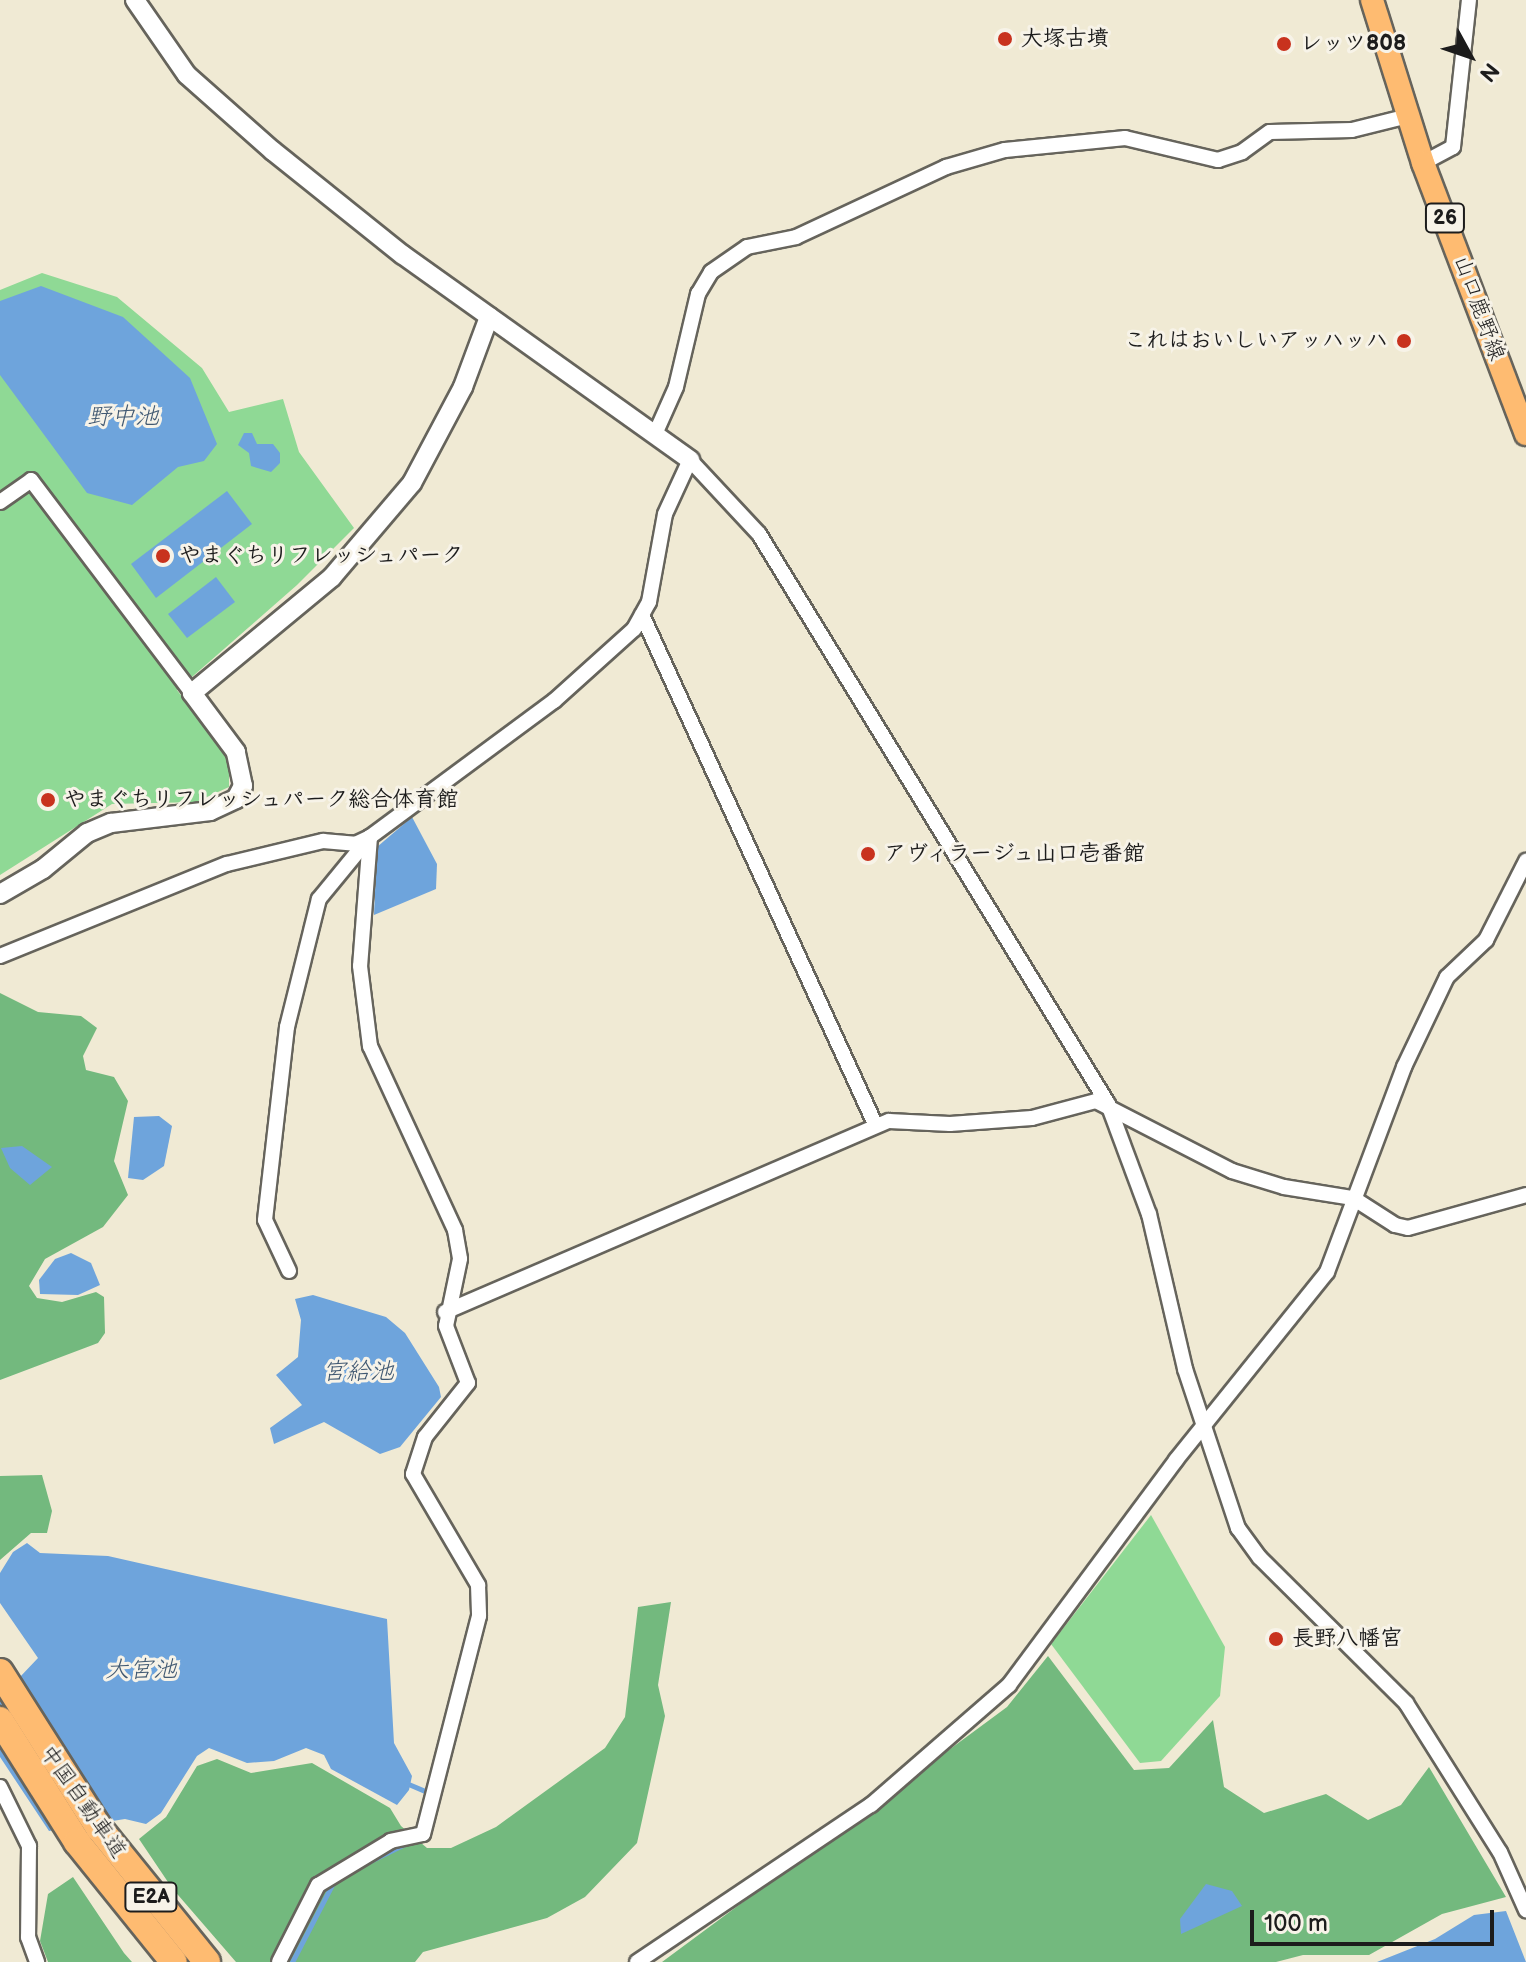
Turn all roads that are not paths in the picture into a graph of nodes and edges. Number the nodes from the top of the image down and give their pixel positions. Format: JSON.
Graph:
{"nodes":[{"id":1,"x":135,"y":0,"type":"edge"},
{"id":2,"x":1372,"y":0,"type":"edge"},
{"id":3,"x":1469,"y":0,"type":"edge"},
{"id":4,"x":1408,"y":116,"type":"junction"},
{"id":5,"x":1423,"y":163,"type":"junction"},
{"id":6,"x":489,"y":317,"type":"junction"},
{"id":7,"x":656,"y":432,"type":"junction"},
{"id":8,"x":1526,"y":434,"type":"edge"},
{"id":9,"x":690,"y":460,"type":"junction"},
{"id":10,"x":0,"y":502,"type":"edge"},
{"id":11,"x":642,"y":615,"type":"junction"},
{"id":12,"x":192,"y":693,"type":"junction"},
{"id":13,"x":370,"y":837,"type":"junction"},
{"id":14,"x":1526,"y":861,"type":"edge"},
{"id":15,"x":0,"y":894,"type":"edge"},
{"id":16,"x":0,"y":956,"type":"edge"},
{"id":17,"x":1108,"y":1104,"type":"junction"},
{"id":18,"x":875,"y":1124,"type":"junction"},
{"id":19,"x":1526,"y":1195,"type":"edge"},
{"id":20,"x":1353,"y":1198,"type":"junction"},
{"id":21,"x":289,"y":1271,"type":"dead end"},
{"id":22,"x":445,"y":1312,"type":"junction"},
{"id":23,"x":1203,"y":1427,"type":"junction"},
{"id":24,"x":3,"y":1678,"type":"edge"},
{"id":25,"x":0,"y":1720,"type":"edge"},
{"id":26,"x":0,"y":1787,"type":"edge"},
{"id":27,"x":88,"y":1835,"type":"junction"},
{"id":28,"x":1526,"y":1910,"type":"edge"},
{"id":29,"x":37,"y":1962,"type":"edge"},
{"id":30,"x":174,"y":1962,"type":"edge"},
{"id":31,"x":207,"y":1962,"type":"edge"},
{"id":32,"x":279,"y":1962,"type":"edge"},
{"id":33,"x":637,"y":1962,"type":"edge"}],
"edges":[{"from":1,"to":6,"type":"street"},
{"from":2,"to":4,"type":"main road","name":"山口鹿野線","number":"26"},
{"from":3,"to":5,"type":"street"},
{"from":4,"to":5,"type":"main road","name":"山口鹿野線","number":"26"},
{"from":4,"to":7,"type":"street"},
{"from":5,"to":8,"type":"main road","name":"山口鹿野線","number":"26"},
{"from":6,"to":7,"type":"street"},
{"from":6,"to":12,"type":"street"},
{"from":7,"to":9,"type":"street"},
{"from":9,"to":11,"type":"street"},
{"from":9,"to":17,"type":"street"},
{"from":10,"to":12,"type":"street"},
{"from":11,"to":13,"type":"street"},
{"from":11,"to":18,"type":"street"},
{"from":12,"to":15,"type":"street"},
{"from":13,"to":16,"type":"street"},
{"from":13,"to":21,"type":"street"},
{"from":13,"to":22,"type":"street"},
{"from":14,"to":20,"type":"street"},
{"from":17,"to":18,"type":"street"},
{"from":17,"to":20,"type":"street"},
{"from":17,"to":23,"type":"street"},
{"from":18,"to":22,"type":"street"},
{"from":19,"to":20,"type":"street"},
{"from":20,"to":23,"type":"street"},
{"from":22,"to":32,"type":"street"},
{"from":23,"to":28,"type":"street"},
{"from":23,"to":33,"type":"street"},
{"from":24,"to":27,"type":"highway","name":"中国自動車道","number":"E2A"},
{"from":25,"to":27,"type":"highway","name":"中国自動車道","number":"E2A"},
{"from":26,"to":29,"type":"street"},
{"from":27,"to":30,"type":"highway","name":"中国自動車道","number":"E2A"},
{"from":27,"to":31,"type":"highway","name":"中国自動車道","number":"E2A"}]}
